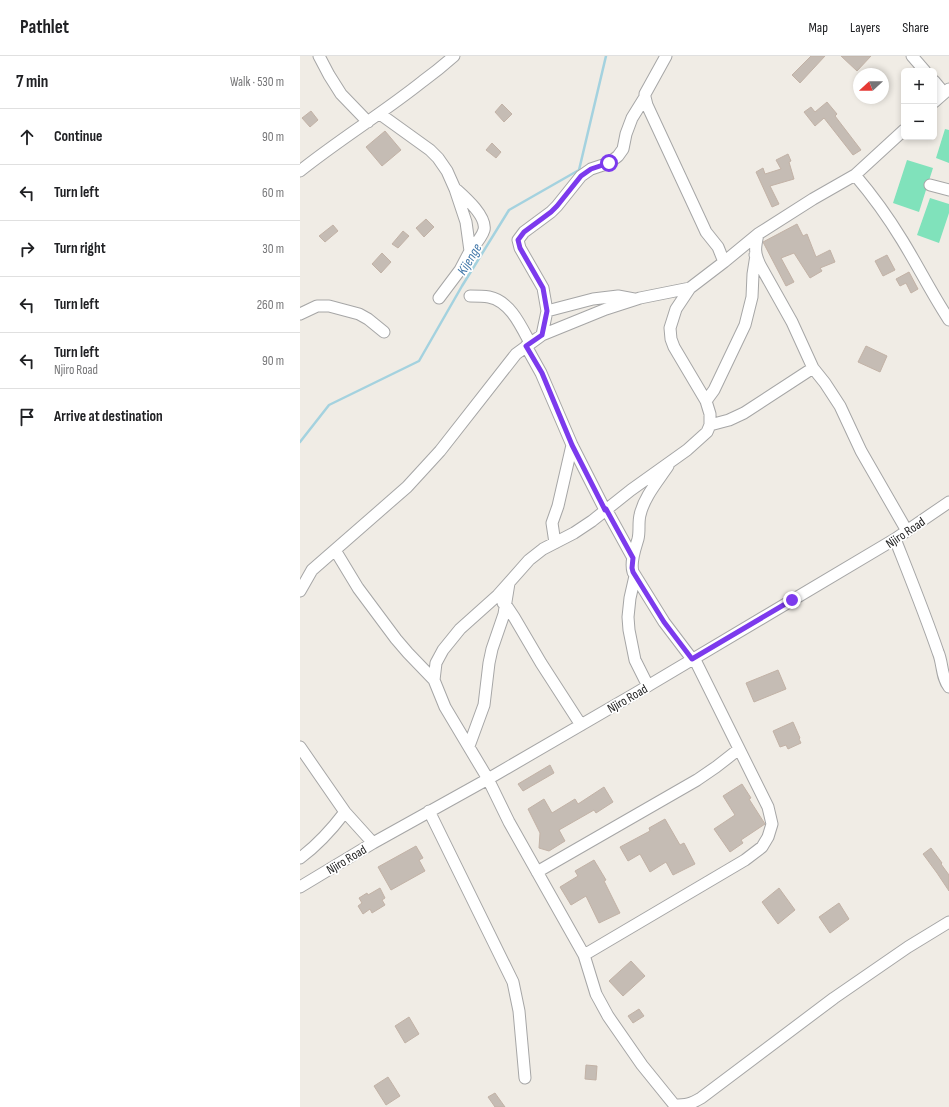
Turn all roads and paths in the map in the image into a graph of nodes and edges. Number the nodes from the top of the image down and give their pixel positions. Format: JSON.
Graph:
{"nodes":[{"id":1,"x":319,"y":56,"type":"edge"},
{"id":2,"x":454,"y":56,"type":"edge"},
{"id":3,"x":666,"y":56,"type":"edge"},
{"id":4,"x":912,"y":56,"type":"edge"},
{"id":5,"x":922,"y":68,"type":"edge"},
{"id":6,"x":937,"y":83,"type":"edge"},
{"id":7,"x":947,"y":91,"type":"edge"},
{"id":8,"x":645,"y":97,"type":"junction"},
{"id":9,"x":937,"y":99,"type":"edge"},
{"id":10,"x":380,"y":114,"type":"junction"},
{"id":11,"x":368,"y":122,"type":"junction"},
{"id":12,"x":901,"y":133,"type":"edge"},
{"id":13,"x":300,"y":171,"type":"edge"},
{"id":14,"x":855,"y":175,"type":"junction"},
{"id":15,"x":930,"y":185,"type":"dead end"},
{"id":16,"x":455,"y":188,"type":"junction"},
{"id":17,"x":949,"y":190,"type":"edge"},
{"id":18,"x":758,"y":234,"type":"junction"},
{"id":19,"x":740,"y":248,"type":"junction"},
{"id":20,"x":470,"y":251,"type":"junction"},
{"id":21,"x":756,"y":255,"type":"junction"},
{"id":22,"x":724,"y":262,"type":"junction"},
{"id":23,"x":690,"y":288,"type":"junction"},
{"id":24,"x":470,"y":296,"type":"dead end"},
{"id":25,"x":438,"y":298,"type":"dead end"},
{"id":26,"x":637,"y":299,"type":"junction"},
{"id":27,"x":945,"y":307,"type":"edge"},
{"id":28,"x":547,"y":311,"type":"junction"},
{"id":29,"x":300,"y":314,"type":"edge"},
{"id":30,"x":949,"y":320,"type":"edge"},
{"id":31,"x":384,"y":332,"type":"dead end"},
{"id":32,"x":542,"y":335,"type":"junction"},
{"id":33,"x":528,"y":344,"type":"junction"},
{"id":34,"x":814,"y":368,"type":"junction"},
{"id":35,"x":706,"y":401,"type":"junction"},
{"id":36,"x":710,"y":425,"type":"junction"},
{"id":37,"x":572,"y":445,"type":"junction"},
{"id":38,"x":671,"y":462,"type":"junction"},
{"id":39,"x":949,"y":502,"type":"edge"},
{"id":40,"x":605,"y":509,"type":"junction"},
{"id":41,"x":907,"y":530,"type":"junction"},
{"id":42,"x":895,"y":539,"type":"junction"},
{"id":43,"x":554,"y":543,"type":"junction"},
{"id":44,"x":335,"y":550,"type":"junction"},
{"id":45,"x":633,"y":558,"type":"junction"},
{"id":46,"x":635,"y":576,"type":"junction"},
{"id":47,"x":509,"y":583,"type":"junction"},
{"id":48,"x":300,"y":591,"type":"edge"},
{"id":49,"x":492,"y":599,"type":"junction"},
{"id":50,"x":506,"y":605,"type":"junction"},
{"id":51,"x":693,"y":658,"type":"junction"},
{"id":52,"x":434,"y":680,"type":"junction"},
{"id":53,"x":648,"y":686,"type":"junction"},
{"id":54,"x":949,"y":687,"type":"edge"},
{"id":55,"x":581,"y":725,"type":"junction"},
{"id":56,"x":469,"y":746,"type":"junction"},
{"id":57,"x":300,"y":747,"type":"edge"},
{"id":58,"x":739,"y":749,"type":"junction"},
{"id":59,"x":488,"y":779,"type":"junction"},
{"id":60,"x":429,"y":811,"type":"junction"},
{"id":61,"x":345,"y":812,"type":"junction"},
{"id":62,"x":373,"y":843,"type":"junction"},
{"id":63,"x":300,"y":858,"type":"edge"},
{"id":64,"x":537,"y":872,"type":"junction"},
{"id":65,"x":300,"y":887,"type":"edge"},
{"id":66,"x":949,"y":922,"type":"edge"},
{"id":67,"x":584,"y":955,"type":"junction"},
{"id":68,"x":525,"y":1078,"type":"dead end"},
{"id":69,"x":671,"y":1104,"type":"edge"}],
"edges":[{"from":1,"to":11,"type":"street"},
{"from":2,"to":10,"type":"street"},
{"from":3,"to":8,"type":"street"},
{"from":4,"to":5,"type":"street"},
{"from":6,"to":7,"type":"street"},
{"from":7,"to":9,"type":"street"},
{"from":8,"to":22,"type":"street"},
{"from":8,"to":28,"type":"street"},
{"from":10,"to":11,"type":"street"},
{"from":10,"to":16,"type":"street"},
{"from":11,"to":13,"type":"street"},
{"from":12,"to":14,"type":"street"},
{"from":14,"to":18,"type":"street"},
{"from":14,"to":27,"type":"street"},
{"from":15,"to":17,"type":"street"},
{"from":16,"to":20,"type":"street"},
{"from":16,"to":20,"type":"street"},
{"from":18,"to":19,"type":"street"},
{"from":18,"to":21,"type":"street"},
{"from":19,"to":21,"type":"street"},
{"from":19,"to":22,"type":"street"},
{"from":20,"to":25,"type":"street"},
{"from":21,"to":34,"type":"street"},
{"from":21,"to":35,"type":"street"},
{"from":22,"to":23,"type":"street"},
{"from":23,"to":26,"type":"street"},
{"from":23,"to":35,"type":"street"},
{"from":24,"to":33,"type":"street"},
{"from":26,"to":28,"type":"street"},
{"from":26,"to":32,"type":"street"},
{"from":27,"to":30,"type":"street"},
{"from":28,"to":32,"type":"street"},
{"from":29,"to":31,"type":"street"},
{"from":32,"to":33,"type":"street"},
{"from":33,"to":37,"type":"street"},
{"from":33,"to":44,"type":"street"},
{"from":34,"to":36,"type":"street"},
{"from":34,"to":41,"type":"street"},
{"from":35,"to":36,"type":"street"},
{"from":36,"to":38,"type":"street"},
{"from":37,"to":40,"type":"street"},
{"from":37,"to":43,"type":"street"},
{"from":38,"to":40,"type":"street"},
{"from":38,"to":45,"type":"street"},
{"from":39,"to":41,"type":"street","name":"Njiro Road"},
{"from":40,"to":43,"type":"street"},
{"from":40,"to":45,"type":"street"},
{"from":41,"to":42,"type":"street","name":"Njiro Road"},
{"from":42,"to":51,"type":"street","name":"Njiro Road"},
{"from":42,"to":54,"type":"street"},
{"from":43,"to":47,"type":"street"},
{"from":44,"to":48,"type":"street"},
{"from":44,"to":52,"type":"street"},
{"from":45,"to":46,"type":"street"},
{"from":46,"to":51,"type":"street"},
{"from":46,"to":53,"type":"street"},
{"from":47,"to":49,"type":"street"},
{"from":47,"to":50,"type":"street"},
{"from":49,"to":50,"type":"street"},
{"from":49,"to":52,"type":"street"},
{"from":50,"to":55,"type":"street"},
{"from":50,"to":56,"type":"street"},
{"from":51,"to":53,"type":"street","name":"Njiro Road"},
{"from":51,"to":58,"type":"street"},
{"from":52,"to":56,"type":"street"},
{"from":53,"to":55,"type":"street","name":"Njiro Road"},
{"from":55,"to":59,"type":"street","name":"Njiro Road"},
{"from":56,"to":59,"type":"street"},
{"from":57,"to":61,"type":"street"},
{"from":58,"to":64,"type":"street"},
{"from":58,"to":67,"type":"street"},
{"from":59,"to":60,"type":"street","name":"Njiro Road"},
{"from":59,"to":64,"type":"street"},
{"from":60,"to":62,"type":"street","name":"Njiro Road"},
{"from":60,"to":68,"type":"street"},
{"from":61,"to":62,"type":"street"},
{"from":61,"to":63,"type":"street"},
{"from":62,"to":65,"type":"street","name":"Njiro Road"},
{"from":64,"to":67,"type":"street"},
{"from":66,"to":69,"type":"street"},
{"from":67,"to":69,"type":"street"}]}
